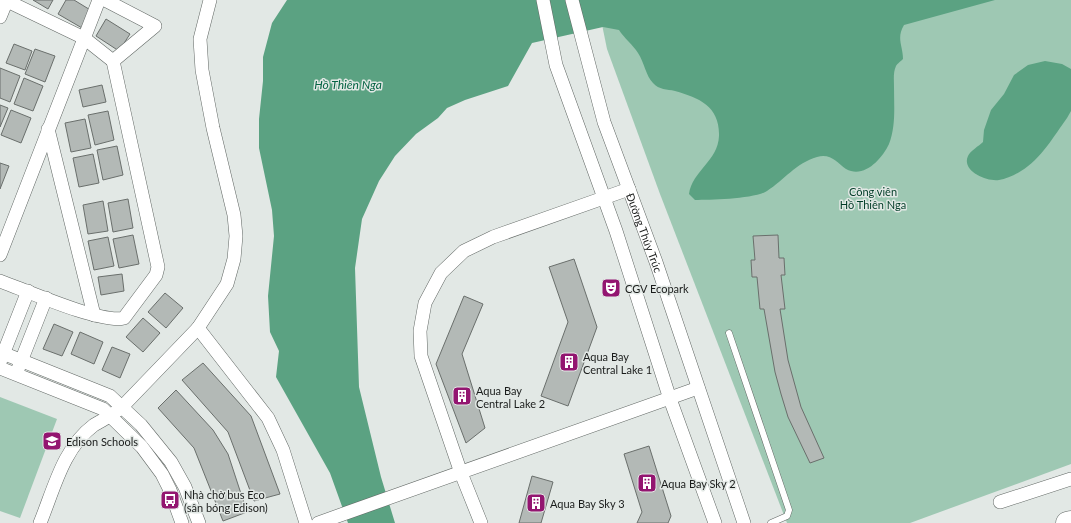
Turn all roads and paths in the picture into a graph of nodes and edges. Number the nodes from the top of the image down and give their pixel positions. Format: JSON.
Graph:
{"nodes":[{"id":1,"x":7,"y":0,"type":"edge"},
{"id":2,"x":99,"y":0,"type":"edge"},
{"id":3,"x":105,"y":0,"type":"edge"},
{"id":4,"x":210,"y":0,"type":"edge"},
{"id":5,"x":543,"y":0,"type":"edge"},
{"id":6,"x":572,"y":0,"type":"edge"},
{"id":7,"x":0,"y":17,"type":"edge"},
{"id":8,"x":84,"y":38,"type":"junction"},
{"id":9,"x":113,"y":61,"type":"junction"},
{"id":10,"x":48,"y":129,"type":"junction"},
{"id":11,"x":629,"y":189,"type":"junction"},
{"id":12,"x":603,"y":196,"type":"junction"},
{"id":13,"x":0,"y":255,"type":"edge"},
{"id":14,"x":0,"y":281,"type":"edge"},
{"id":15,"x":28,"y":291,"type":"junction"},
{"id":16,"x":46,"y":298,"type":"junction"},
{"id":17,"x":94,"y":316,"type":"junction"},
{"id":18,"x":198,"y":328,"type":"junction"},
{"id":19,"x":729,"y":333,"type":"dead end"},
{"id":20,"x":1,"y":356,"type":"edge"},
{"id":21,"x":21,"y":361,"type":"junction"},
{"id":22,"x":0,"y":368,"type":"edge"},
{"id":23,"x":16,"y":374,"type":"junction"},
{"id":24,"x":698,"y":388,"type":"junction"},
{"id":25,"x":670,"y":399,"type":"junction"},
{"id":26,"x":122,"y":407,"type":"junction"},
{"id":27,"x":112,"y":416,"type":"junction"},
{"id":28,"x":461,"y":473,"type":"junction"},
{"id":29,"x":1071,"y":478,"type":"edge"},
{"id":30,"x":1000,"y":502,"type":"dead end"},
{"id":31,"x":324,"y":521,"type":"edge"},
{"id":32,"x":1071,"y":522,"type":"edge"},
{"id":33,"x":40,"y":523,"type":"edge"},
{"id":34,"x":182,"y":523,"type":"edge"},
{"id":35,"x":199,"y":523,"type":"edge"},
{"id":36,"x":306,"y":523,"type":"edge"},
{"id":37,"x":481,"y":523,"type":"edge"},
{"id":38,"x":715,"y":523,"type":"edge"},
{"id":39,"x":744,"y":523,"type":"edge"},
{"id":40,"x":771,"y":523,"type":"edge"},
{"id":41,"x":1067,"y":523,"type":"edge"}],
"edges":[{"from":1,"to":7,"type":"street"},
{"from":1,"to":8,"type":"street"},
{"from":2,"to":8,"type":"street"},
{"from":3,"to":9,"type":"street"},
{"from":4,"to":18,"type":"street"},
{"from":5,"to":12,"type":"street"},
{"from":6,"to":11,"type":"street","name":"Đường Thủy Trúc"},
{"from":8,"to":9,"type":"street"},
{"from":8,"to":10,"type":"street"},
{"from":9,"to":17,"type":"street"},
{"from":10,"to":13,"type":"street"},
{"from":10,"to":17,"type":"street"},
{"from":11,"to":12,"type":"street"},
{"from":11,"to":24,"type":"street","name":"Đường Thủy Trúc"},
{"from":12,"to":25,"type":"street"},
{"from":12,"to":28,"type":"street"},
{"from":14,"to":15,"type":"street"},
{"from":15,"to":16,"type":"street"},
{"from":15,"to":20,"type":"street"},
{"from":16,"to":17,"type":"street"},
{"from":16,"to":21,"type":"street"},
{"from":18,"to":26,"type":"street"},
{"from":18,"to":36,"type":"street"},
{"from":19,"to":40,"type":"lane"},
{"from":20,"to":21,"type":"street"},
{"from":21,"to":23,"type":"street"},
{"from":21,"to":26,"type":"street"},
{"from":22,"to":23,"type":"street"},
{"from":23,"to":27,"type":"street"},
{"from":24,"to":25,"type":"street"},
{"from":24,"to":39,"type":"street","name":"Đường Thủy Trúc"},
{"from":25,"to":28,"type":"street"},
{"from":25,"to":38,"type":"street"},
{"from":26,"to":27,"type":"street"},
{"from":26,"to":35,"type":"street"},
{"from":27,"to":33,"type":"street"},
{"from":27,"to":34,"type":"street"},
{"from":28,"to":31,"type":"street"},
{"from":28,"to":37,"type":"street"},
{"from":29,"to":30,"type":"street"},
{"from":32,"to":41,"type":"highway"}]}
